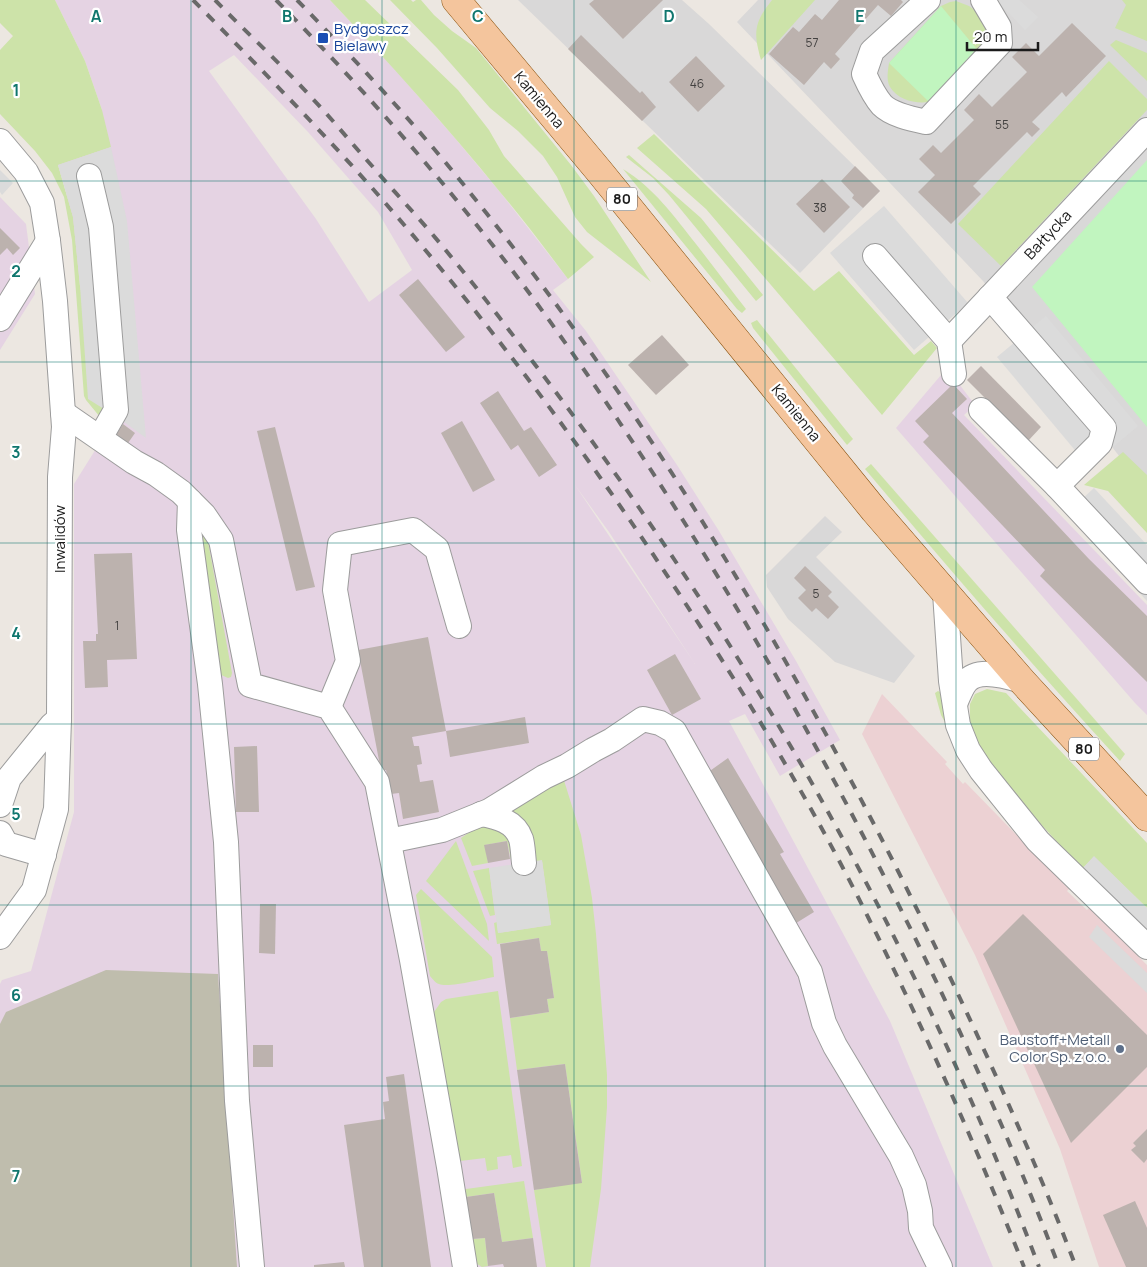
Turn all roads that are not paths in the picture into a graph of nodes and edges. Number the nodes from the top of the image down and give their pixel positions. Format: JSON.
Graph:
{"nodes":[{"id":1,"x":456,"y":0,"type":"edge"},
{"id":2,"x":928,"y":0,"type":"edge"},
{"id":3,"x":983,"y":0,"type":"edge"},
{"id":4,"x":1147,"y":130,"type":"edge"},
{"id":5,"x":0,"y":142,"type":"edge"},
{"id":6,"x":89,"y":176,"type":"dead end"},
{"id":7,"x":48,"y":241,"type":"junction"},
{"id":8,"x":875,"y":256,"type":"dead end"},
{"id":9,"x":990,"y":297,"type":"junction"},
{"id":10,"x":0,"y":318,"type":"edge"},
{"id":11,"x":949,"y":341,"type":"junction"},
{"id":12,"x":954,"y":374,"type":"dead end"},
{"id":13,"x":980,"y":410,"type":"dead end"},
{"id":14,"x":63,"y":412,"type":"junction"},
{"id":15,"x":100,"y":438,"type":"junction"},
{"id":16,"x":1057,"y":486,"type":"junction"},
{"id":17,"x":190,"y":501,"type":"junction"},
{"id":18,"x":1147,"y":582,"type":"edge"},
{"id":19,"x":945,"y":593,"type":"junction"},
{"id":20,"x":459,"y":626,"type":"dead end"},
{"id":21,"x":1022,"y":681,"type":"junction"},
{"id":22,"x":955,"y":704,"type":"junction"},
{"id":23,"x":330,"y":708,"type":"junction"},
{"id":24,"x":59,"y":719,"type":"junction"},
{"id":25,"x":0,"y":805,"type":"edge"},
{"id":26,"x":481,"y":814,"type":"junction"},
{"id":27,"x":1147,"y":817,"type":"edge"},
{"id":28,"x":0,"y":833,"type":"edge"},
{"id":29,"x":389,"y":841,"type":"junction"},
{"id":30,"x":44,"y":855,"type":"junction"},
{"id":31,"x":524,"y":863,"type":"dead end"},
{"id":32,"x":0,"y":937,"type":"edge"},
{"id":33,"x":1147,"y":947,"type":"edge"},
{"id":34,"x":252,"y":1267,"type":"edge"},
{"id":35,"x":465,"y":1267,"type":"edge"},
{"id":36,"x":940,"y":1267,"type":"edge"}],
"edges":[{"from":1,"to":19,"type":"main road","name":"Kamienna","number":"80"},
{"from":2,"to":3,"type":"street"},
{"from":4,"to":9,"type":"street","name":"Bałtycka"},
{"from":5,"to":7,"type":"street","name":"Inwalidów"},
{"from":6,"to":15,"type":"street"},
{"from":7,"to":10,"type":"street"},
{"from":7,"to":14,"type":"street","name":"Inwalidów"},
{"from":8,"to":11,"type":"street"},
{"from":9,"to":11,"type":"street","name":"Bałtycka"},
{"from":9,"to":16,"type":"street"},
{"from":11,"to":12,"type":"street"},
{"from":13,"to":16,"type":"street"},
{"from":14,"to":15,"type":"street"},
{"from":14,"to":24,"type":"street","name":"Inwalidów"},
{"from":15,"to":17,"type":"street"},
{"from":16,"to":18,"type":"street"},
{"from":17,"to":23,"type":"street"},
{"from":17,"to":34,"type":"street"},
{"from":19,"to":21,"type":"main road","name":"Kamienna","number":"80"},
{"from":19,"to":22,"type":"street"},
{"from":20,"to":23,"type":"street"},
{"from":21,"to":22,"type":"street"},
{"from":21,"to":27,"type":"main road","name":"Kamienna","number":"80"},
{"from":22,"to":33,"type":"street"},
{"from":23,"to":29,"type":"street"},
{"from":24,"to":25,"type":"street"},
{"from":24,"to":30,"type":"street","name":"Inwalidów"},
{"from":26,"to":29,"type":"street"},
{"from":26,"to":31,"type":"street"},
{"from":26,"to":36,"type":"street"},
{"from":28,"to":30,"type":"street"},
{"from":29,"to":35,"type":"street"},
{"from":30,"to":32,"type":"street","name":"Inwalidów"}]}
